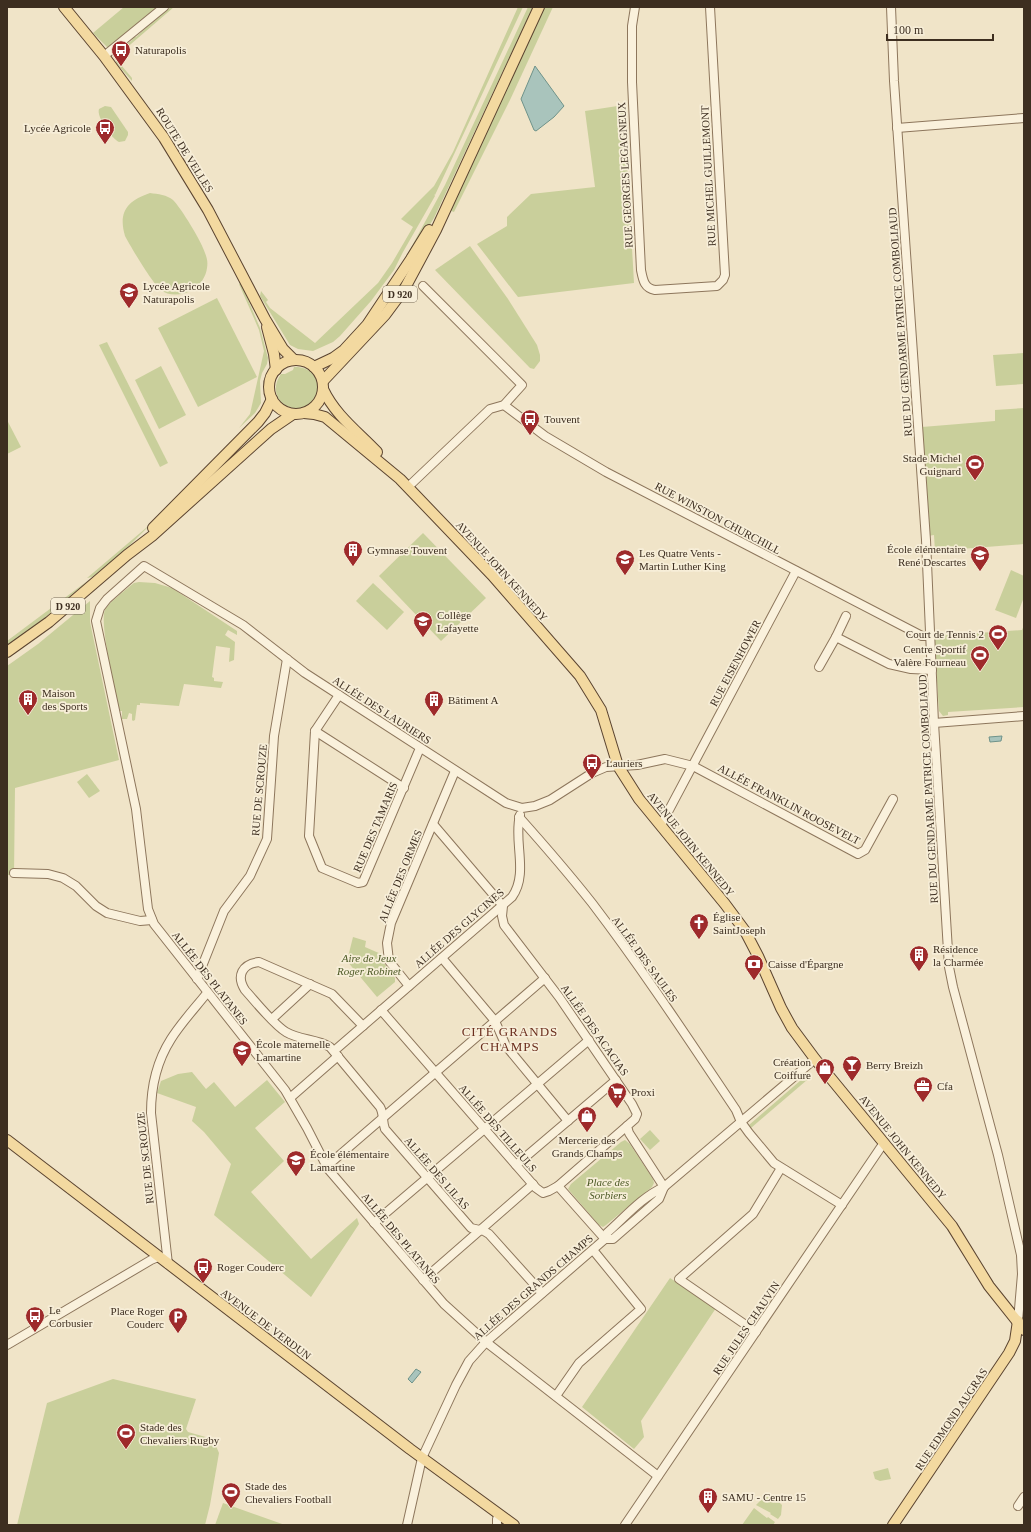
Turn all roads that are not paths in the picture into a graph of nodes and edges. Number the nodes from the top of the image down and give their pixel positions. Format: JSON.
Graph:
{"nodes":[{"id":1,"x":64,"y":7,"type":"edge"},
{"id":2,"x":164,"y":7,"type":"edge"},
{"id":3,"x":539,"y":7,"type":"edge"},
{"id":4,"x":635,"y":7,"type":"edge"},
{"id":5,"x":710,"y":7,"type":"edge"},
{"id":6,"x":891,"y":7,"type":"edge"},
{"id":7,"x":104,"y":56,"type":"junction"},
{"id":8,"x":1024,"y":118,"type":"edge"},
{"id":9,"x":897,"y":128,"type":"junction"},
{"id":10,"x":453,"y":190,"type":"junction"},
{"id":11,"x":423,"y":286,"type":"dead end"},
{"id":12,"x":686,"y":288,"type":"joint"},
{"id":13,"x":265,"y":319,"type":"junction"},
{"id":14,"x":294,"y":360,"type":"junction"},
{"id":15,"x":310,"y":365,"type":"junction"},
{"id":16,"x":276,"y":370,"type":"junction"},
{"id":17,"x":323,"y":385,"type":"junction"},
{"id":18,"x":272,"y":398,"type":"junction"},
{"id":19,"x":504,"y":405,"type":"junction"},
{"id":20,"x":288,"y":413,"type":"junction"},
{"id":21,"x":304,"y":414,"type":"junction"},
{"id":22,"x":400,"y":479,"type":"junction"},
{"id":23,"x":408,"y":487,"type":"junction"},
{"id":24,"x":127,"y":556,"type":"junction"},
{"id":25,"x":144,"y":566,"type":"joint"},
{"id":26,"x":796,"y":571,"type":"junction"},
{"id":27,"x":846,"y":616,"type":"dead end"},
{"id":28,"x":930,"y":636,"type":"junction"},
{"id":29,"x":836,"y":637,"type":"junction"},
{"id":30,"x":7,"y":652,"type":"edge"},
{"id":31,"x":287,"y":659,"type":"junction"},
{"id":32,"x":819,"y":667,"type":"dead end"},
{"id":33,"x":932,"y":670,"type":"junction"},
{"id":34,"x":339,"y":695,"type":"junction"},
{"id":35,"x":1024,"y":716,"type":"edge"},
{"id":36,"x":934,"y":723,"type":"junction"},
{"id":37,"x":315,"y":731,"type":"junction"},
{"id":38,"x":420,"y":748,"type":"junction"},
{"id":39,"x":618,"y":766,"type":"junction"},
{"id":40,"x":693,"y":766,"type":"junction"},
{"id":41,"x":455,"y":771,"type":"junction"},
{"id":42,"x":404,"y":788,"type":"junction"},
{"id":43,"x":893,"y":799,"type":"dead end"},
{"id":44,"x":522,"y":808,"type":"junction"},
{"id":45,"x":520,"y":817,"type":"junction"},
{"id":46,"x":433,"y":824,"type":"junction"},
{"id":47,"x":660,"y":825,"type":"junction"},
{"id":48,"x":14,"y":873,"type":"dead end"},
{"id":49,"x":503,"y":906,"type":"junction"},
{"id":50,"x":152,"y":920,"type":"junction"},
{"id":51,"x":442,"y":958,"type":"junction"},
{"id":52,"x":545,"y":978,"type":"junction"},
{"id":53,"x":197,"y":979,"type":"junction"},
{"id":54,"x":310,"y":984,"type":"junction"},
{"id":55,"x":410,"y":986,"type":"junction"},
{"id":56,"x":207,"y":993,"type":"junction"},
{"id":57,"x":381,"y":1010,"type":"junction"},
{"id":58,"x":272,"y":1019,"type":"junction"},
{"id":59,"x":495,"y":1021,"type":"junction"},
{"id":60,"x":363,"y":1026,"type":"junction"},
{"id":61,"x":589,"y":1040,"type":"junction"},
{"id":62,"x":336,"y":1054,"type":"junction"},
{"id":63,"x":815,"y":1059,"type":"junction"},
{"id":64,"x":435,"y":1072,"type":"junction"},
{"id":65,"x":616,"y":1080,"type":"junction"},
{"id":66,"x":538,"y":1084,"type":"junction"},
{"id":67,"x":290,"y":1098,"type":"junction"},
{"id":68,"x":384,"y":1116,"type":"junction"},
{"id":69,"x":568,"y":1121,"type":"junction"},
{"id":70,"x":741,"y":1122,"type":"junction"},
{"id":71,"x":627,"y":1126,"type":"junction"},
{"id":72,"x":485,"y":1129,"type":"junction"},
{"id":73,"x":7,"y":1140,"type":"edge"},
{"id":74,"x":885,"y":1144,"type":"junction"},
{"id":75,"x":516,"y":1165,"type":"junction"},
{"id":76,"x":327,"y":1166,"type":"junction"},
{"id":77,"x":781,"y":1168,"type":"junction"},
{"id":78,"x":428,"y":1178,"type":"junction"},
{"id":79,"x":533,"y":1184,"type":"junction"},
{"id":80,"x":558,"y":1186,"type":"junction"},
{"id":81,"x":664,"y":1187,"type":"junction"},
{"id":82,"x":842,"y":1206,"type":"junction"},
{"id":83,"x":374,"y":1223,"type":"junction"},
{"id":84,"x":478,"y":1231,"type":"junction"},
{"id":85,"x":605,"y":1239,"type":"junction"},
{"id":86,"x":592,"y":1250,"type":"junction"},
{"id":87,"x":158,"y":1257,"type":"junction"},
{"id":88,"x":168,"y":1264,"type":"junction"},
{"id":89,"x":1023,"y":1274,"type":"edge"},
{"id":90,"x":423,"y":1280,"type":"junction"},
{"id":91,"x":542,"y":1293,"type":"junction"},
{"id":92,"x":1018,"y":1322,"type":"junction"},
{"id":93,"x":1024,"y":1330,"type":"edge"},
{"id":94,"x":756,"y":1332,"type":"junction"},
{"id":95,"x":486,"y":1342,"type":"junction"},
{"id":96,"x":1024,"y":1342,"type":"edge"},
{"id":97,"x":7,"y":1345,"type":"edge"},
{"id":98,"x":1009,"y":1353,"type":"junction"},
{"id":99,"x":556,"y":1396,"type":"junction"},
{"id":100,"x":422,"y":1458,"type":"junction"},
{"id":101,"x":658,"y":1476,"type":"junction"},
{"id":102,"x":1024,"y":1496,"type":"edge"},
{"id":103,"x":1018,"y":1506,"type":"dead end"},
{"id":104,"x":499,"y":1514,"type":"junction"},
{"id":105,"x":407,"y":1525,"type":"edge"},
{"id":106,"x":496,"y":1525,"type":"edge"},
{"id":107,"x":514,"y":1525,"type":"edge"},
{"id":108,"x":625,"y":1525,"type":"edge"},
{"id":109,"x":893,"y":1525,"type":"edge"}],
"edges":[{"from":1,"to":7,"type":"main road","name":"ROUTE DE VELLES"},
{"from":2,"to":7,"type":"street"},
{"from":3,"to":10,"type":"main road","number":"D 920"},
{"from":4,"to":12,"type":"street","name":"RUE GEORGES LEGAGNEUX"},
{"from":5,"to":12,"type":"street","name":"RUE MICHEL GUILLEMONT"},
{"from":6,"to":9,"type":"street","name":"RUE DU GENDARME PATRICE COMBOLIAUD"},
{"from":7,"to":13,"type":"main road","name":"ROUTE DE VELLES"},
{"from":8,"to":9,"type":"street"},
{"from":9,"to":28,"type":"street","name":"RUE DU GENDARME PATRICE COMBOLIAUD"},
{"from":10,"to":15,"type":"main road","number":"D 920"},
{"from":10,"to":17,"type":"main road","number":"D 920"},
{"from":11,"to":19,"type":"street"},
{"from":13,"to":14,"type":"main road","name":"ROUTE DE VELLES"},
{"from":13,"to":16,"type":"main road","name":"ROUTE DE VELLES"},
{"from":14,"to":15,"type":"main road"},
{"from":14,"to":16,"type":"main road"},
{"from":15,"to":17,"type":"main road"},
{"from":16,"to":18,"type":"main road"},
{"from":17,"to":21,"type":"main road"},
{"from":17,"to":22,"type":"main road","name":"AVENUE JOHN KENNEDY"},
{"from":18,"to":20,"type":"main road"},
{"from":18,"to":24,"type":"main road","number":"D 920"},
{"from":19,"to":23,"type":"street"},
{"from":19,"to":26,"type":"street","name":"RUE WINSTON CHURCHILL"},
{"from":20,"to":21,"type":"main road"},
{"from":20,"to":24,"type":"main road","number":"D 920"},
{"from":21,"to":22,"type":"main road","name":"AVENUE JOHN KENNEDY"},
{"from":22,"to":23,"type":"main road","name":"AVENUE JOHN KENNEDY"},
{"from":23,"to":39,"type":"main road","name":"AVENUE JOHN KENNEDY"},
{"from":24,"to":30,"type":"main road","number":"D 920"},
{"from":25,"to":31,"type":"street","name":"ALLÉE DES LAURIERS"},
{"from":25,"to":50,"type":"street","name":"ALLÉE DES PLATANES"},
{"from":26,"to":28,"type":"street","name":"RUE WINSTON CHURCHILL"},
{"from":26,"to":40,"type":"street","name":"RUE EISENHOWER"},
{"from":27,"to":29,"type":"street"},
{"from":28,"to":33,"type":"street","name":"RUE DU GENDARME PATRICE COMBOLIAUD"},
{"from":29,"to":32,"type":"street"},
{"from":29,"to":33,"type":"street"},
{"from":31,"to":34,"type":"street","name":"ALLÉE DES LAURIERS"},
{"from":31,"to":53,"type":"street","name":"RUE DE SCROUZE"},
{"from":33,"to":36,"type":"street","name":"RUE DU GENDARME PATRICE COMBOLIAUD"},
{"from":34,"to":37,"type":"street"},
{"from":34,"to":38,"type":"street","name":"ALLÉE DES LAURIERS"},
{"from":35,"to":36,"type":"street"},
{"from":36,"to":89,"type":"street","name":"RUE DU GENDARME PATRICE COMBOLIAUD"},
{"from":37,"to":42,"type":"street"},
{"from":37,"to":42,"type":"street","name":"RUE DES TAMARIS"},
{"from":38,"to":41,"type":"street","name":"ALLÉE DES LAURIERS"},
{"from":38,"to":42,"type":"street","name":"RUE DES TAMARIS"},
{"from":39,"to":40,"type":"street"},
{"from":39,"to":44,"type":"street"},
{"from":39,"to":47,"type":"main road","name":"AVENUE JOHN KENNEDY"},
{"from":40,"to":43,"type":"street","name":"ALLÉE FRANKLIN ROOSEVELT"},
{"from":40,"to":47,"type":"street","name":"RUE EISENHOWER"},
{"from":41,"to":44,"type":"street","name":"ALLÉE DES LAURIERS"},
{"from":41,"to":46,"type":"street","name":"ALLÉE DES ORMES"},
{"from":44,"to":45,"type":"street","name":"ALLÉE DES GLYCINES"},
{"from":45,"to":49,"type":"street","name":"ALLÉE DES GLYCINES"},
{"from":45,"to":70,"type":"street","name":"ALLÉE DES SAULES"},
{"from":46,"to":49,"type":"street"},
{"from":46,"to":55,"type":"street","name":"ALLÉE DES ORMES"},
{"from":47,"to":63,"type":"main road","name":"AVENUE JOHN KENNEDY"},
{"from":48,"to":50,"type":"street"},
{"from":49,"to":51,"type":"street","name":"ALLÉE DES GLYCINES"},
{"from":49,"to":52,"type":"street","name":"ALLÉE DES ACACIAS"},
{"from":50,"to":53,"type":"street","name":"ALLÉE DES PLATANES"},
{"from":51,"to":55,"type":"street","name":"ALLÉE DES GLYCINES"},
{"from":51,"to":59,"type":"street"},
{"from":52,"to":59,"type":"street"},
{"from":52,"to":61,"type":"street","name":"ALLÉE DES ACACIAS"},
{"from":53,"to":56,"type":"street","name":"ALLÉE DES PLATANES"},
{"from":54,"to":58,"type":"street"},
{"from":54,"to":58,"type":"street","name":"ALLÉE DES LILAS"},
{"from":54,"to":60,"type":"street"},
{"from":55,"to":57,"type":"street","name":"ALLÉE DES GLYCINES"},
{"from":56,"to":67,"type":"street","name":"ALLÉE DES PLATANES"},
{"from":56,"to":88,"type":"street","name":"RUE DE SCROUZE"},
{"from":57,"to":60,"type":"street","name":"ALLÉE DES GLYCINES"},
{"from":57,"to":64,"type":"street","name":"ALLÉE DES TILLEULS"},
{"from":58,"to":62,"type":"street","name":"ALLÉE DES LILAS"},
{"from":59,"to":64,"type":"street"},
{"from":59,"to":66,"type":"street"},
{"from":60,"to":62,"type":"street","name":"ALLÉE DES GLYCINES"},
{"from":61,"to":65,"type":"street","name":"ALLÉE DES ACACIAS"},
{"from":61,"to":66,"type":"street"},
{"from":62,"to":67,"type":"street","name":"ALLÉE DES GLYCINES"},
{"from":62,"to":68,"type":"street","name":"ALLÉE DES LILAS"},
{"from":63,"to":70,"type":"street","name":"ALLÉE DES GRANDS CHAMPS"},
{"from":63,"to":74,"type":"main road","name":"AVENUE JOHN KENNEDY"},
{"from":64,"to":68,"type":"street"},
{"from":64,"to":72,"type":"street","name":"ALLÉE DES TILLEULS"},
{"from":65,"to":69,"type":"street"},
{"from":65,"to":71,"type":"street","name":"ALLÉE DES ACACIAS"},
{"from":66,"to":69,"type":"street"},
{"from":66,"to":72,"type":"street"},
{"from":67,"to":76,"type":"street","name":"ALLÉE DES PLATANES"},
{"from":68,"to":76,"type":"street"},
{"from":68,"to":78,"type":"street","name":"ALLÉE DES LILAS"},
{"from":69,"to":75,"type":"street"},
{"from":70,"to":77,"type":"street","name":"ALLÉE DES SAULES"},
{"from":70,"to":81,"type":"street","name":"ALLÉE DES GRANDS CHAMPS"},
{"from":71,"to":80,"type":"street"},
{"from":71,"to":81,"type":"street"},
{"from":72,"to":75,"type":"street","name":"ALLÉE DES TILLEULS"},
{"from":72,"to":78,"type":"street"},
{"from":73,"to":87,"type":"main road","name":"AVENUE DE VERDUN"},
{"from":74,"to":82,"type":"street","name":"RUE JULES CHAUVIN"},
{"from":74,"to":92,"type":"main road","name":"AVENUE JOHN KENNEDY"},
{"from":75,"to":79,"type":"street","name":"ALLÉE DES TILLEULS"},
{"from":76,"to":83,"type":"street","name":"ALLÉE DES PLATANES"},
{"from":77,"to":82,"type":"street","name":"ALLÉE DES SAULES"},
{"from":77,"to":94,"type":"street"},
{"from":78,"to":83,"type":"street"},
{"from":78,"to":84,"type":"street","name":"ALLÉE DES LILAS"},
{"from":79,"to":80,"type":"street","name":"ALLÉE DES TILLEULS"},
{"from":79,"to":84,"type":"street"},
{"from":80,"to":85,"type":"street"},
{"from":81,"to":85,"type":"street","name":"ALLÉE DES GRANDS CHAMPS"},
{"from":82,"to":94,"type":"street","name":"RUE JULES CHAUVIN"},
{"from":83,"to":90,"type":"street","name":"ALLÉE DES PLATANES"},
{"from":84,"to":90,"type":"street"},
{"from":84,"to":91,"type":"street","name":"ALLÉE DES LILAS"},
{"from":85,"to":86,"type":"street","name":"ALLÉE DES GRANDS CHAMPS"},
{"from":86,"to":91,"type":"street","name":"ALLÉE DES GRANDS CHAMPS"},
{"from":86,"to":99,"type":"street"},
{"from":87,"to":88,"type":"main road","name":"AVENUE DE VERDUN"},
{"from":87,"to":97,"type":"street"},
{"from":88,"to":100,"type":"main road","name":"AVENUE DE VERDUN"},
{"from":89,"to":92,"type":"street","name":"RUE DU GENDARME PATRICE COMBOLIAUD"},
{"from":90,"to":95,"type":"street","name":"ALLÉE DES PLATANES"},
{"from":91,"to":95,"type":"street","name":"ALLÉE DES GRANDS CHAMPS"},
{"from":92,"to":93,"type":"main road","name":"AVENUE JOHN KENNEDY"},
{"from":92,"to":98,"type":"main road","name":"RUE EDMOND AUGRAS"},
{"from":94,"to":101,"type":"street","name":"RUE JULES CHAUVIN"},
{"from":95,"to":99,"type":"street","name":"ALLÉE DES PLATANES"},
{"from":95,"to":100,"type":"street","name":"ALLÉE DES GRANDS CHAMPS"},
{"from":96,"to":98,"type":"main road"},
{"from":98,"to":109,"type":"main road","name":"RUE EDMOND AUGRAS"},
{"from":99,"to":101,"type":"street","name":"ALLÉE DES PLATANES"},
{"from":100,"to":104,"type":"main road","name":"AVENUE DE VERDUN"},
{"from":100,"to":105,"type":"street","name":"ALLÉE DES GRANDS CHAMPS"},
{"from":101,"to":108,"type":"street","name":"RUE JULES CHAUVIN"},
{"from":102,"to":103,"type":"street"},
{"from":104,"to":106,"type":"street"},
{"from":104,"to":107,"type":"main road","name":"AVENUE DE VERDUN"}]}
